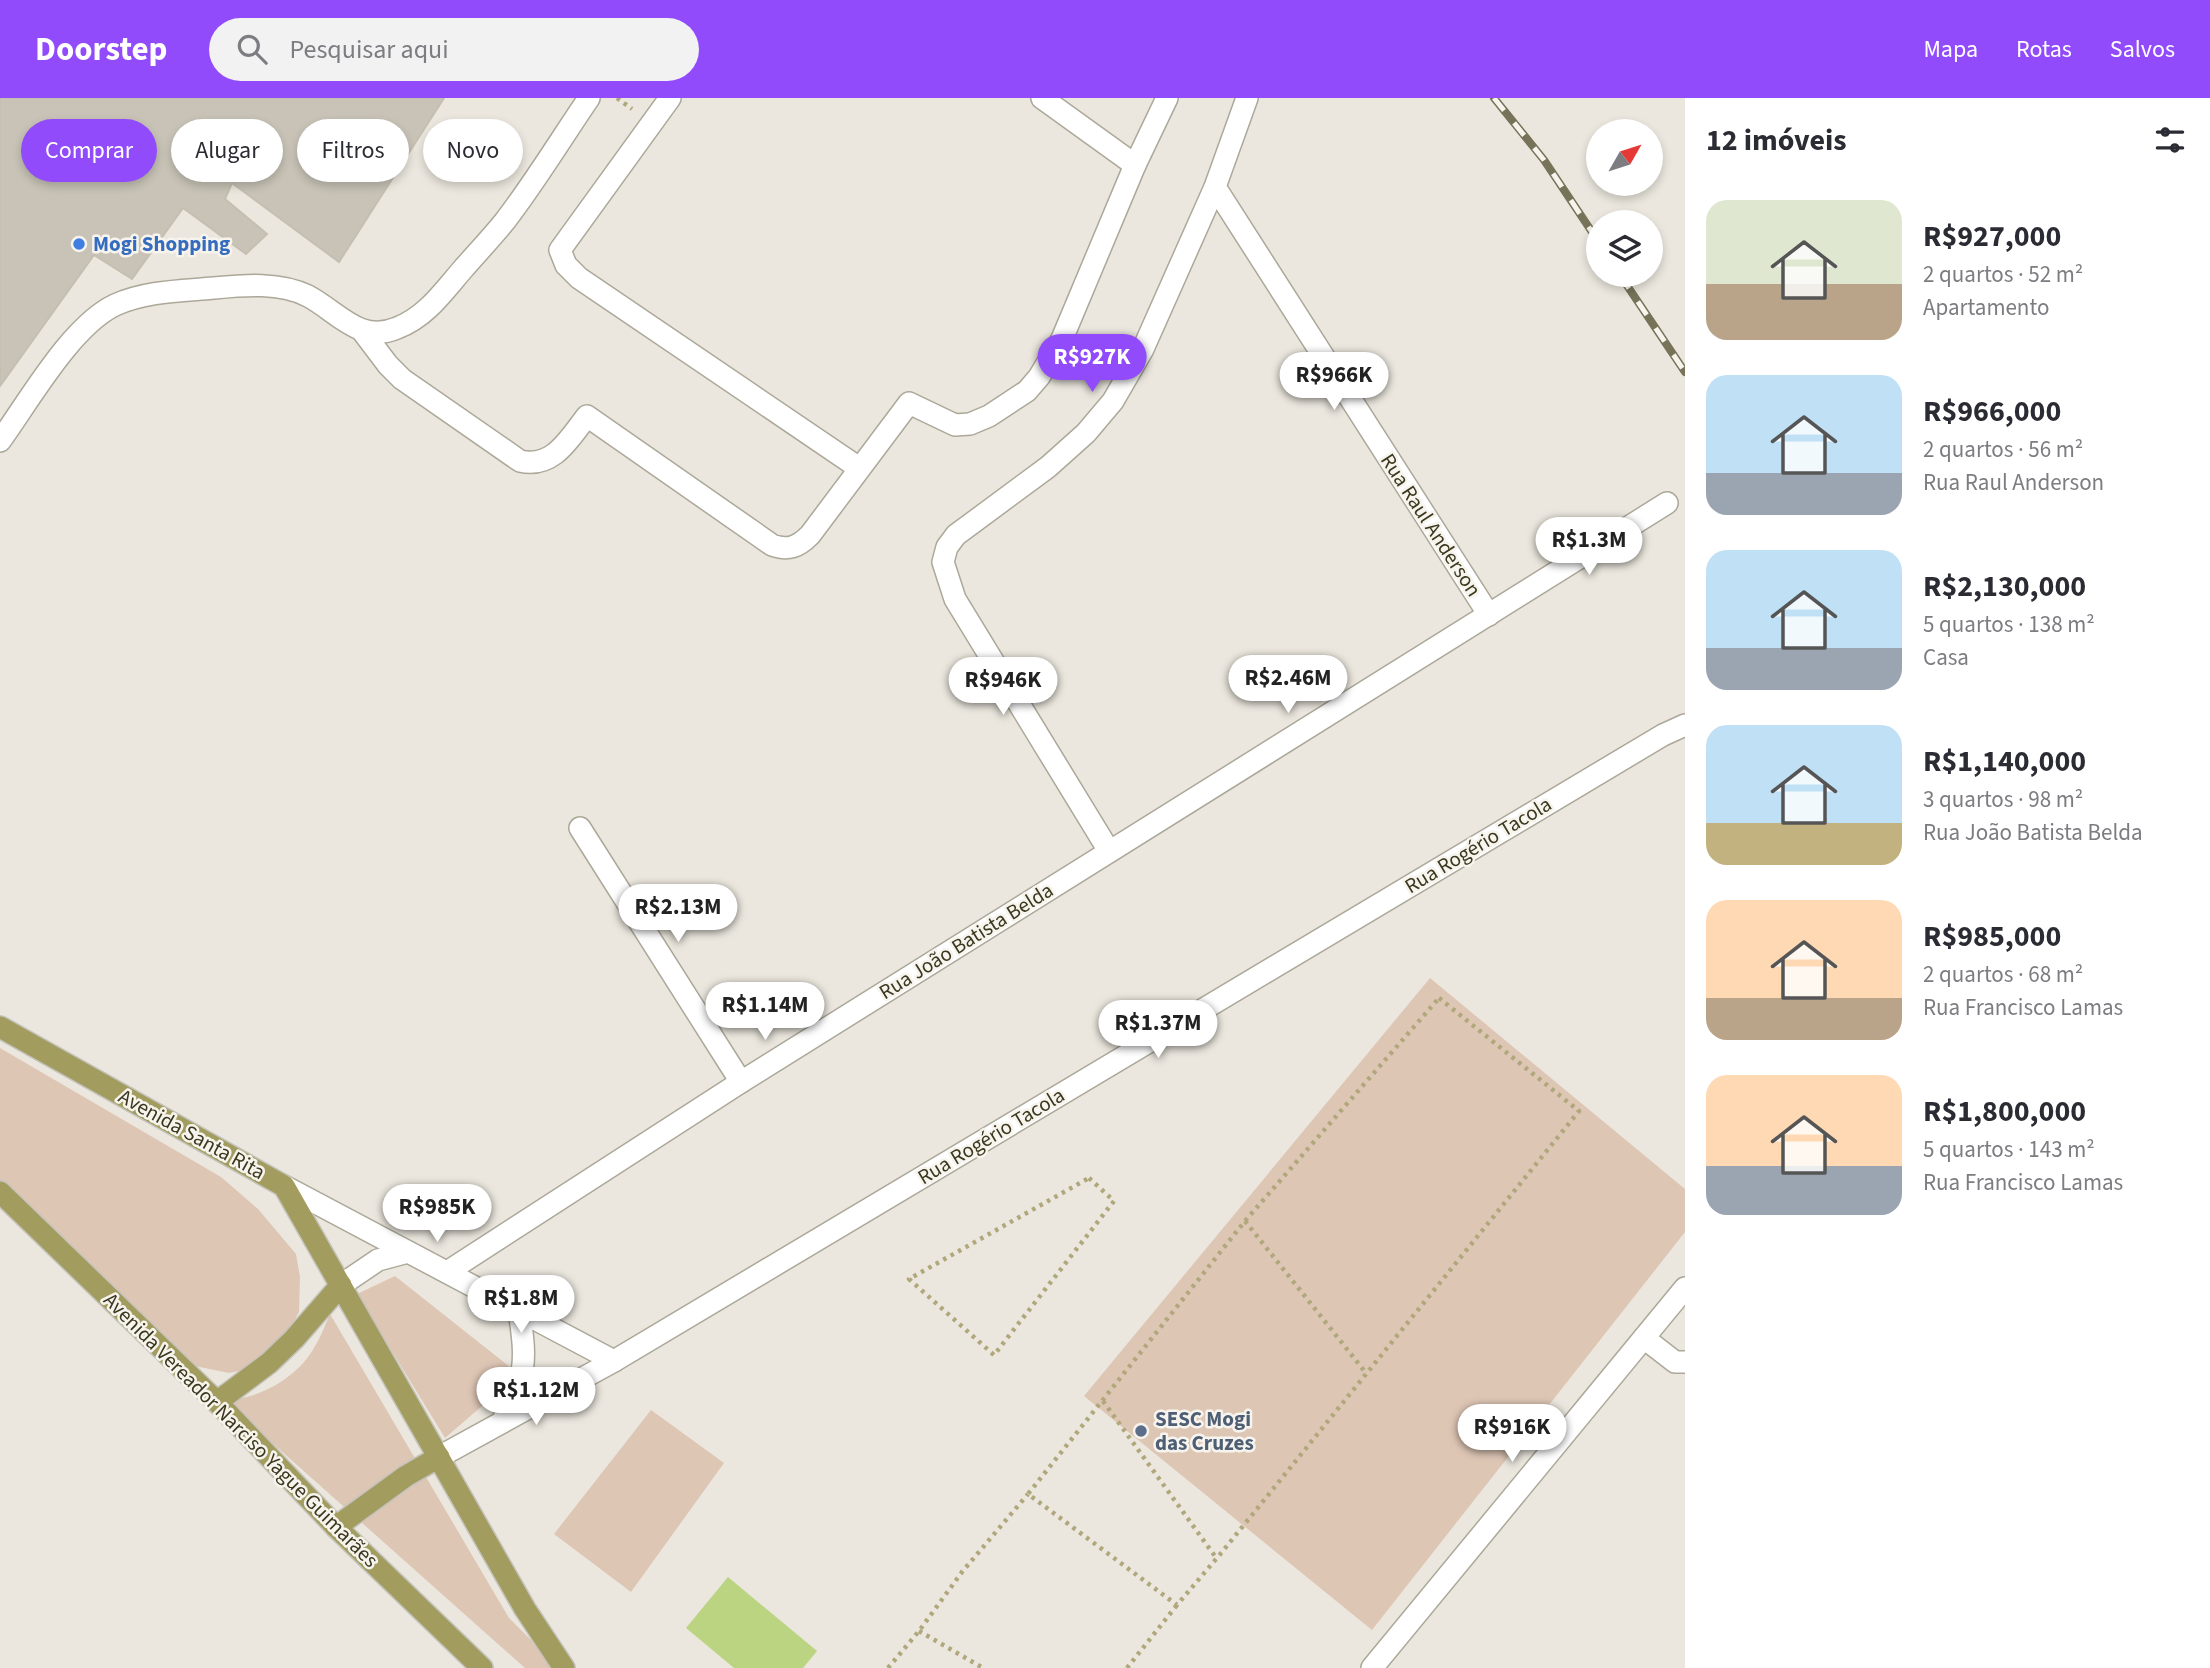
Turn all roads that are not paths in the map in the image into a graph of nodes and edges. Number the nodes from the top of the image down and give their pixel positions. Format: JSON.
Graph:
{"nodes":[{"id":1,"x":589,"y":98,"type":"edge"},
{"id":2,"x":670,"y":98,"type":"edge"},
{"id":3,"x":1042,"y":98,"type":"edge"},
{"id":4,"x":1167,"y":98,"type":"edge"},
{"id":5,"x":1247,"y":98,"type":"edge"},
{"id":6,"x":1135,"y":165,"type":"junction"},
{"id":7,"x":1215,"y":187,"type":"junction"},
{"id":8,"x":363,"y":332,"type":"junction"},
{"id":9,"x":0,"y":442,"type":"edge"},
{"id":10,"x":859,"y":468,"type":"junction"},
{"id":11,"x":1667,"y":503,"type":"dead end"},
{"id":12,"x":1489,"y":615,"type":"junction"},
{"id":13,"x":1685,"y":725,"type":"edge"},
{"id":14,"x":580,"y":828,"type":"dead end"},
{"id":15,"x":1109,"y":851,"type":"junction"},
{"id":16,"x":0,"y":1027,"type":"edge"},
{"id":17,"x":741,"y":1082,"type":"junction"},
{"id":18,"x":284,"y":1186,"type":"junction"},
{"id":19,"x":0,"y":1192,"type":"edge"},
{"id":20,"x":408,"y":1252,"type":"junction"},
{"id":21,"x":447,"y":1272,"type":"junction"},
{"id":22,"x":341,"y":1285,"type":"junction"},
{"id":23,"x":1685,"y":1287,"type":"edge"},
{"id":24,"x":519,"y":1310,"type":"junction"},
{"id":25,"x":1644,"y":1338,"type":"junction"},
{"id":26,"x":614,"y":1360,"type":"junction"},
{"id":27,"x":1685,"y":1362,"type":"edge"},
{"id":28,"x":217,"y":1402,"type":"junction"},
{"id":29,"x":502,"y":1422,"type":"junction"},
{"id":30,"x":439,"y":1457,"type":"junction"},
{"id":31,"x":336,"y":1527,"type":"junction"},
{"id":32,"x":482,"y":1668,"type":"edge"},
{"id":33,"x":564,"y":1668,"type":"edge"},
{"id":34,"x":1372,"y":1668,"type":"edge"}],
"edges":[{"from":1,"to":8,"type":"street"},
{"from":2,"to":10,"type":"street"},
{"from":3,"to":6,"type":"street"},
{"from":4,"to":6,"type":"street"},
{"from":5,"to":7,"type":"street"},
{"from":6,"to":10,"type":"street"},
{"from":7,"to":12,"type":"street","name":"Rua Raul Anderson"},
{"from":7,"to":15,"type":"street"},
{"from":8,"to":9,"type":"street"},
{"from":8,"to":10,"type":"street"},
{"from":11,"to":12,"type":"street","name":"Rua João Batista Belda"},
{"from":12,"to":15,"type":"street","name":"Rua João Batista Belda"},
{"from":13,"to":26,"type":"street","name":"Rua Rogério Tacola"},
{"from":14,"to":17,"type":"street"},
{"from":15,"to":17,"type":"street","name":"Rua João Batista Belda"},
{"from":16,"to":18,"type":"main road","name":"Avenida Santa Rita"},
{"from":17,"to":21,"type":"street","name":"Rua João Batista Belda"},
{"from":18,"to":20,"type":"street"},
{"from":18,"to":22,"type":"main road","name":"Avenida Santa Rita"},
{"from":19,"to":28,"type":"main road","name":"Avenida Vereador Narciso Yague Guimarães"},
{"from":20,"to":21,"type":"street"},
{"from":20,"to":22,"type":"street"},
{"from":21,"to":24,"type":"street"},
{"from":22,"to":28,"type":"main road"},
{"from":22,"to":30,"type":"main road"},
{"from":23,"to":25,"type":"street"},
{"from":24,"to":26,"type":"street"},
{"from":24,"to":29,"type":"street"},
{"from":25,"to":27,"type":"street"},
{"from":25,"to":34,"type":"street"},
{"from":26,"to":29,"type":"street","name":"Rua Rogério Tacola"},
{"from":28,"to":31,"type":"main road","name":"Avenida Vereador Narciso Yague Guimarães"},
{"from":29,"to":30,"type":"street","name":"Rua Rogério Tacola"},
{"from":30,"to":31,"type":"main road"},
{"from":30,"to":33,"type":"main road"},
{"from":31,"to":32,"type":"main road","name":"Avenida Vereador Narciso Yague Guimarães"}]}
